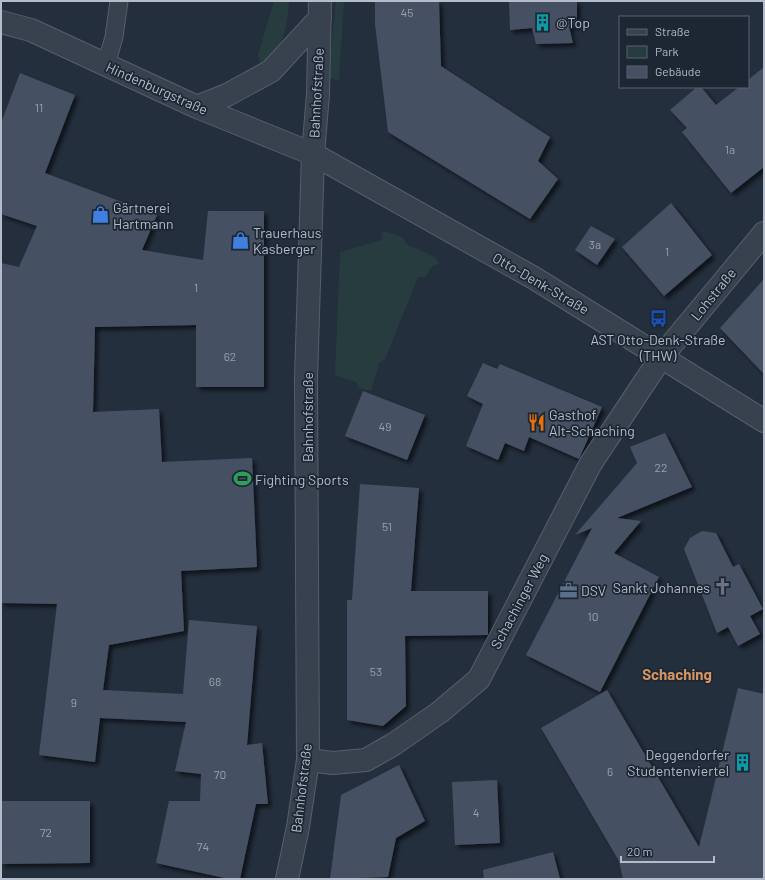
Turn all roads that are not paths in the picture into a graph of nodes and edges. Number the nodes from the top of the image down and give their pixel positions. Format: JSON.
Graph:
{"nodes":[{"id":1,"x":119,"y":1,"type":"edge"},
{"id":2,"x":320,"y":10,"type":"edge"},
{"id":3,"x":1,"y":22,"type":"edge"},
{"id":4,"x":106,"y":65,"type":"junction"},
{"id":5,"x":197,"y":107,"type":"junction"},
{"id":6,"x":313,"y":154,"type":"junction"},
{"id":7,"x":764,"y":233,"type":"edge"},
{"id":8,"x":662,"y":356,"type":"junction"},
{"id":9,"x":764,"y":421,"type":"edge"},
{"id":10,"x":308,"y":760,"type":"junction"},
{"id":11,"x":287,"y":879,"type":"edge"}],
"edges":[{"from":1,"to":4,"type":"lane"},
{"from":2,"to":5,"type":"street"},
{"from":2,"to":6,"type":"street","name":"Bahnhofstraße"},
{"from":3,"to":4,"type":"street","name":"Hindenburgstraße"},
{"from":4,"to":5,"type":"street","name":"Hindenburgstraße"},
{"from":5,"to":6,"type":"street","name":"Hindenburgstraße"},
{"from":6,"to":8,"type":"street","name":"Otto-Denk-Straße"},
{"from":6,"to":10,"type":"street","name":"Bahnhofstraße"},
{"from":7,"to":8,"type":"street","name":"Lohstraße"},
{"from":8,"to":9,"type":"street","name":"Otto-Denk-Straße"},
{"from":8,"to":10,"type":"street","name":"Schachinger Weg"},
{"from":10,"to":11,"type":"street","name":"Bahnhofstraße"}]}
